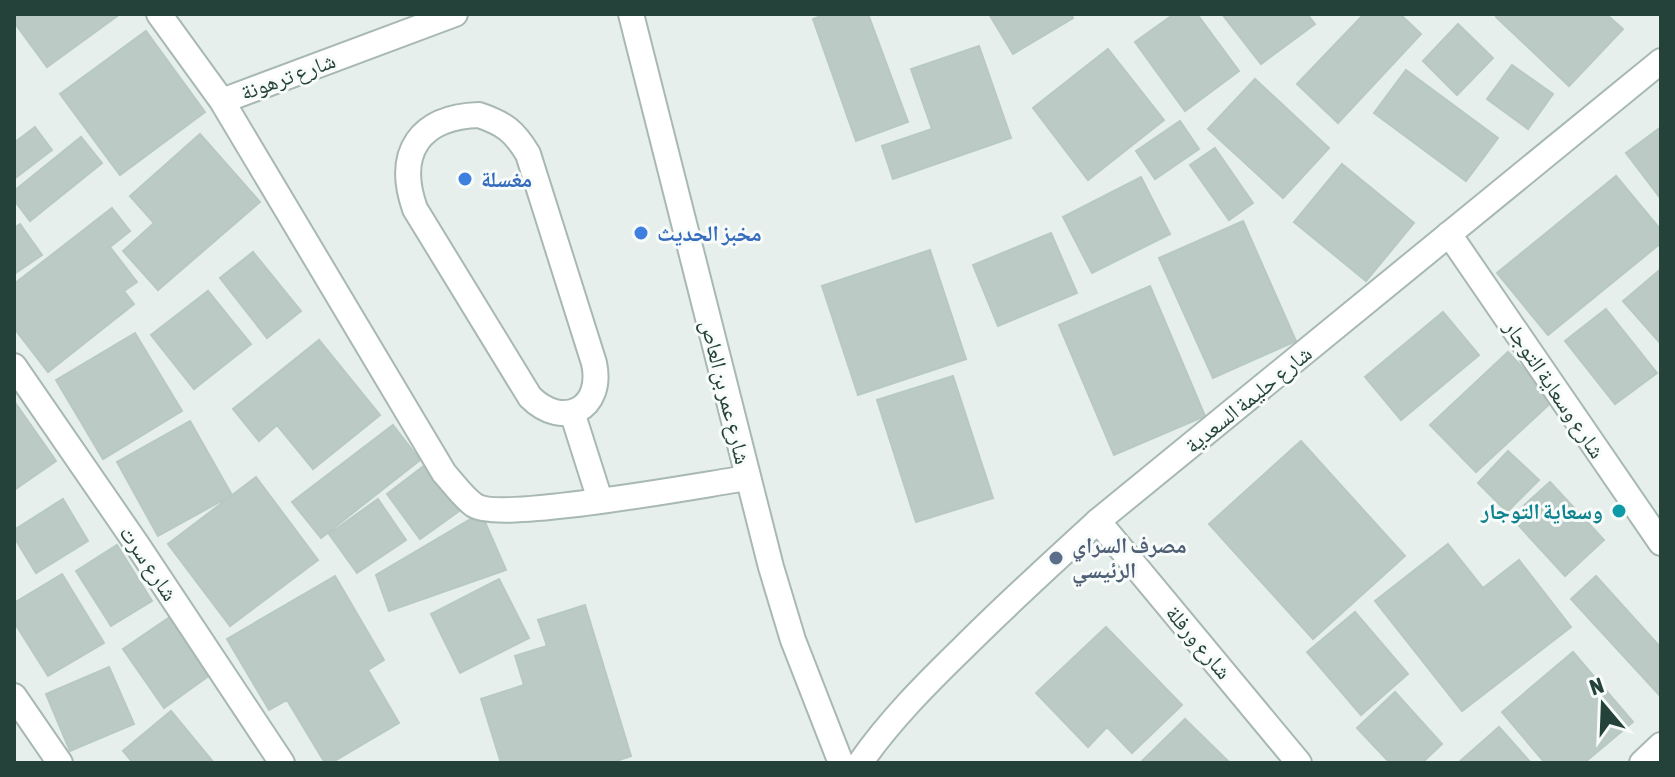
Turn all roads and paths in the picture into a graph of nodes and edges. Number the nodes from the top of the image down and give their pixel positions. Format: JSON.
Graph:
{"nodes":[{"id":1,"x":159,"y":14,"type":"edge"},
{"id":2,"x":455,"y":14,"type":"edge"},
{"id":3,"x":631,"y":14,"type":"edge"},
{"id":4,"x":1661,"y":61,"type":"edge"},
{"id":5,"x":222,"y":101,"type":"junction"},
{"id":6,"x":1449,"y":234,"type":"junction"},
{"id":7,"x":14,"y":366,"type":"edge"},
{"id":8,"x":572,"y":412,"type":"junction"},
{"id":9,"x":748,"y":478,"type":"junction"},
{"id":10,"x":600,"y":500,"type":"junction"},
{"id":11,"x":1098,"y":521,"type":"junction"},
{"id":12,"x":1661,"y":543,"type":"edge"},
{"id":13,"x":14,"y":696,"type":"edge"},
{"id":14,"x":1661,"y":745,"type":"edge"},
{"id":15,"x":60,"y":763,"type":"edge"},
{"id":16,"x":282,"y":763,"type":"edge"},
{"id":17,"x":841,"y":763,"type":"edge"},
{"id":18,"x":860,"y":763,"type":"edge"},
{"id":19,"x":1299,"y":763,"type":"edge"},
{"id":20,"x":1642,"y":763,"type":"edge"}],
"edges":[{"from":1,"to":5,"type":"street","name":"شارع ترهونة"},
{"from":2,"to":5,"type":"street","name":"شارع ترهونة"},
{"from":3,"to":9,"type":"street","name":"شارع عمر بن العاص"},
{"from":4,"to":6,"type":"street","name":"شارع حليمة السعدية"},
{"from":5,"to":10,"type":"street"},
{"from":6,"to":11,"type":"street","name":"شارع حليمة السعدية"},
{"from":6,"to":12,"type":"street","name":"شارع وسعاية التوجار"},
{"from":7,"to":16,"type":"street","name":"شارع سرت"},
{"from":8,"to":8,"type":"street"},
{"from":8,"to":10,"type":"street"},
{"from":9,"to":10,"type":"street"},
{"from":9,"to":17,"type":"street","name":"شارع عمر بن العاص"},
{"from":11,"to":18,"type":"street","name":"شارع حليمة السعدية"},
{"from":11,"to":19,"type":"street","name":"شارع ورفلة"},
{"from":13,"to":15,"type":"street"},
{"from":14,"to":20,"type":"street"}]}
